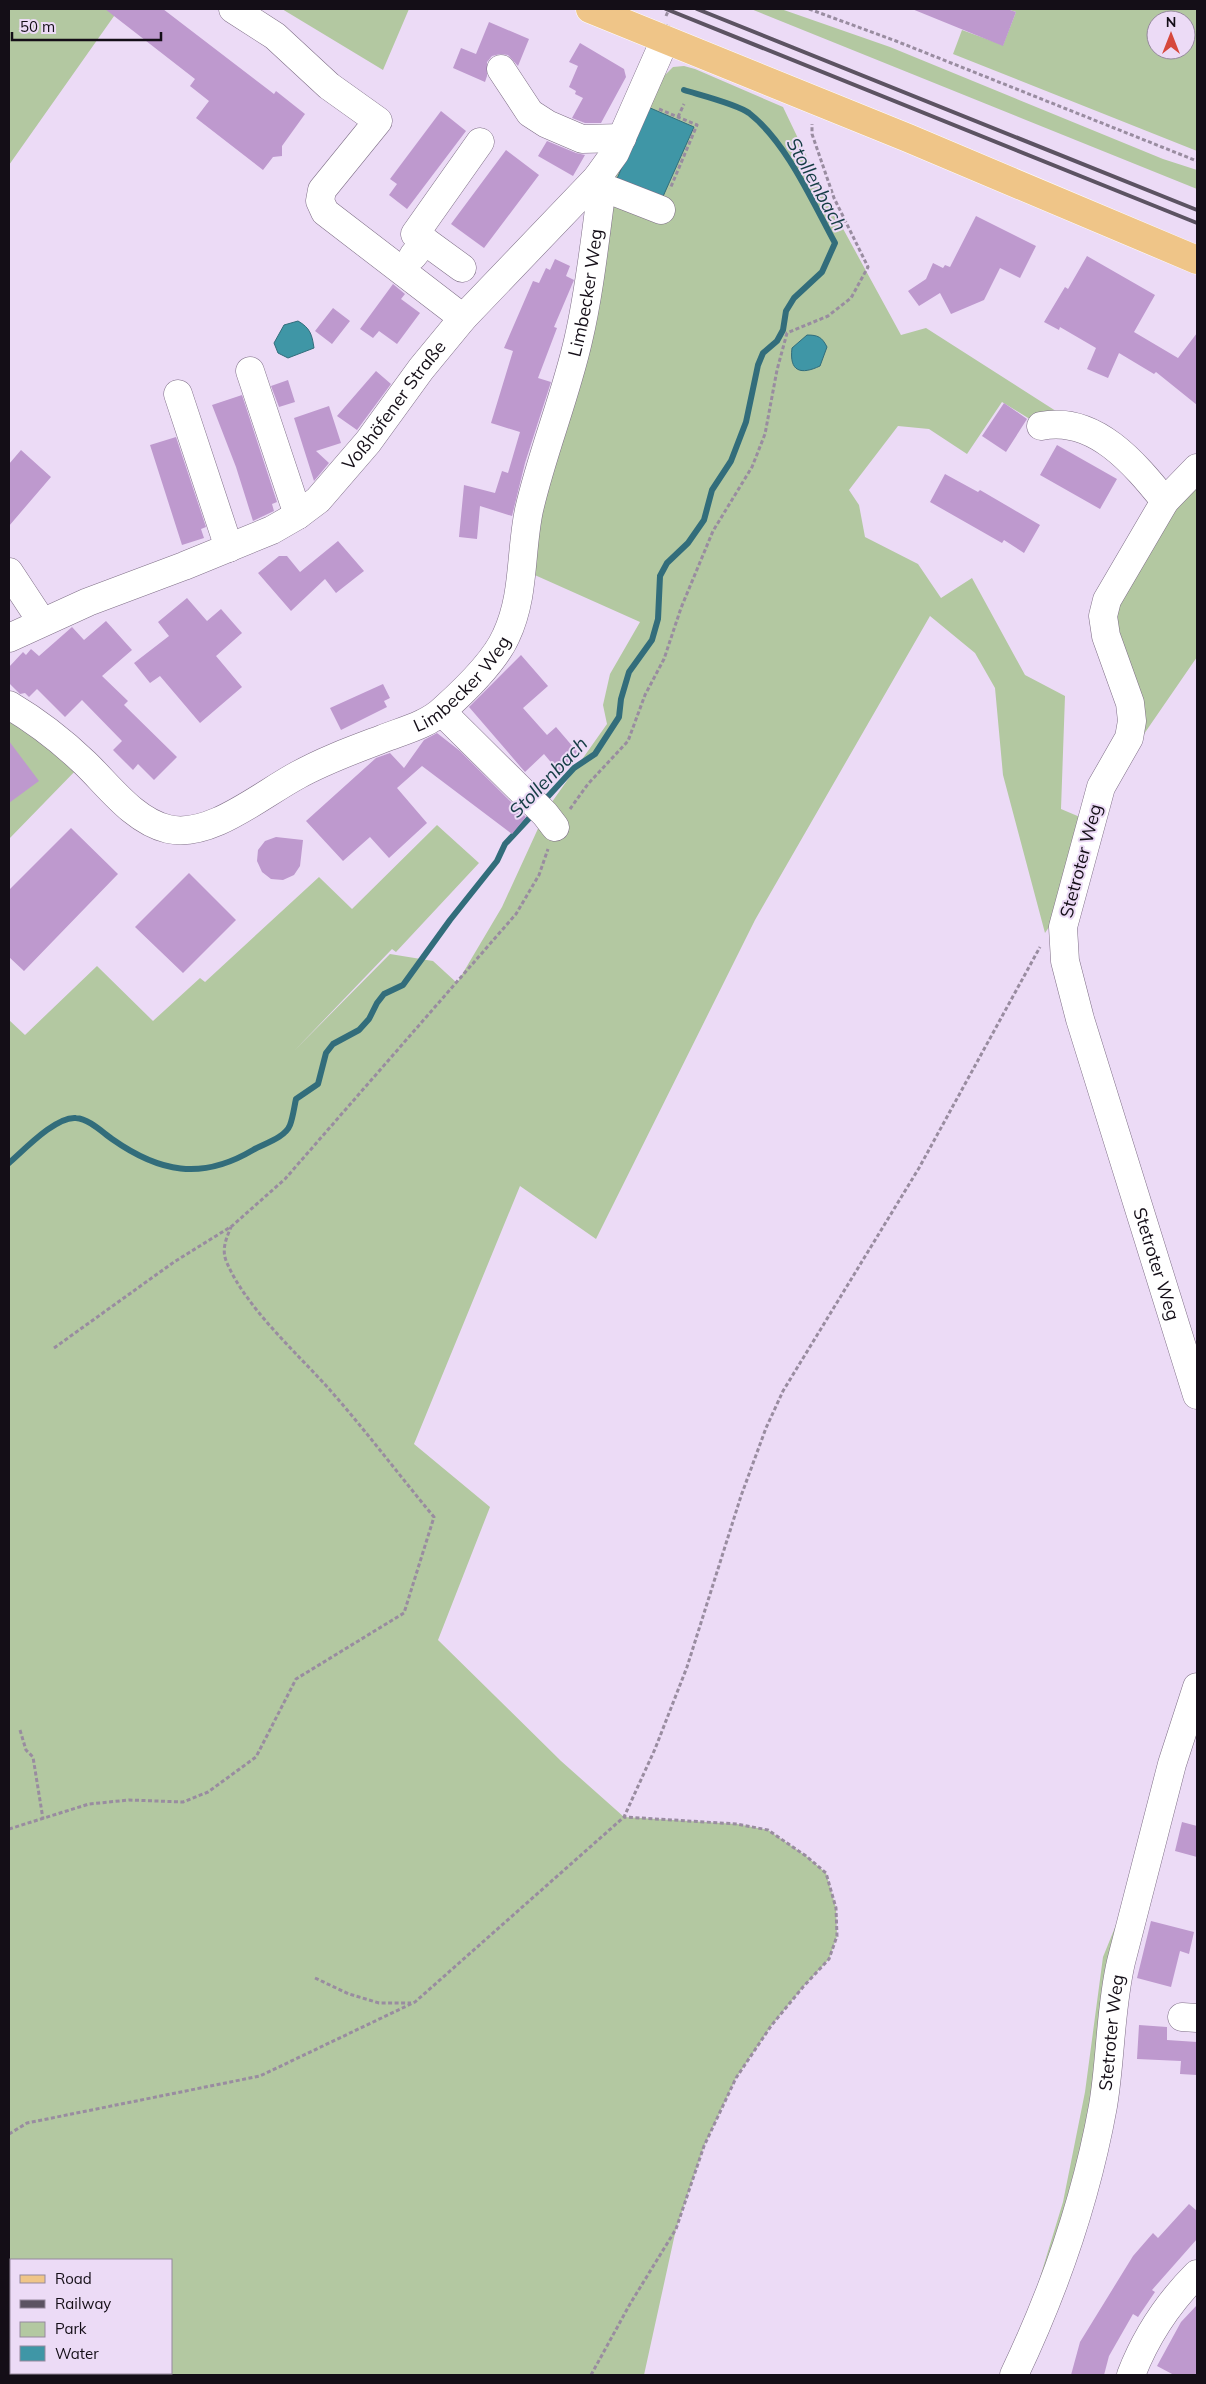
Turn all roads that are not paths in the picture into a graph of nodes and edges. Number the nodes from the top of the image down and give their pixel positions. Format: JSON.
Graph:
{"nodes":[{"id":1,"x":233,"y":9,"type":"edge"},
{"id":2,"x":590,"y":9,"type":"edge"},
{"id":3,"x":662,"y":38,"type":"junction"},
{"id":4,"x":501,"y":69,"type":"dead end"},
{"id":5,"x":622,"y":138,"type":"junction"},
{"id":6,"x":480,"y":142,"type":"dead end"},
{"id":7,"x":599,"y":183,"type":"junction"},
{"id":8,"x":661,"y":210,"type":"road end"},
{"id":9,"x":425,"y":242,"type":"junction"},
{"id":10,"x":1197,"y":260,"type":"edge"},
{"id":11,"x":462,"y":268,"type":"dead end"},
{"id":12,"x":402,"y":272,"type":"junction"},
{"id":13,"x":463,"y":318,"type":"junction"},
{"id":14,"x":250,"y":370,"type":"dead end"},
{"id":15,"x":178,"y":394,"type":"dead end"},
{"id":16,"x":1041,"y":426,"type":"dead end"},
{"id":17,"x":1197,"y":468,"type":"edge"},
{"id":18,"x":1165,"y":501,"type":"junction"},
{"id":19,"x":298,"y":515,"type":"junction"},
{"id":20,"x":229,"y":548,"type":"junction"},
{"id":21,"x":9,"y":572,"type":"edge"},
{"id":22,"x":42,"y":622,"type":"junction"},
{"id":23,"x":9,"y":638,"type":"edge"},
{"id":24,"x":9,"y":705,"type":"edge"},
{"id":25,"x":442,"y":712,"type":"junction"},
{"id":26,"x":544,"y":814,"type":"road end"},
{"id":27,"x":1197,"y":1395,"type":"edge"},
{"id":28,"x":1197,"y":1687,"type":"edge"},
{"id":29,"x":1197,"y":2274,"type":"edge"},
{"id":30,"x":1014,"y":2375,"type":"edge"},
{"id":31,"x":1131,"y":2375,"type":"edge"}],
"edges":[{"from":1,"to":12,"type":"street"},
{"from":2,"to":3,"type":"main road"},
{"from":3,"to":5,"type":"street","name":"Voßhöfener Straße"},
{"from":3,"to":10,"type":"main road"},
{"from":4,"to":5,"type":"street"},
{"from":5,"to":7,"type":"street","name":"Voßhöfener Straße"},
{"from":6,"to":9,"type":"street"},
{"from":7,"to":8,"type":"street"},
{"from":7,"to":13,"type":"street","name":"Voßhöfener Straße"},
{"from":7,"to":25,"type":"street","name":"Limbecker Weg"},
{"from":9,"to":11,"type":"street"},
{"from":9,"to":12,"type":"street"},
{"from":12,"to":13,"type":"street"},
{"from":13,"to":19,"type":"street","name":"Voßhöfener Straße"},
{"from":14,"to":19,"type":"street"},
{"from":15,"to":20,"type":"street"},
{"from":16,"to":18,"type":"street"},
{"from":17,"to":18,"type":"street","name":"Stetroter Weg"},
{"from":18,"to":27,"type":"street","name":"Stetroter Weg"},
{"from":19,"to":20,"type":"street","name":"Voßhöfener Straße"},
{"from":20,"to":22,"type":"street","name":"Voßhöfener Straße"},
{"from":21,"to":22,"type":"street"},
{"from":22,"to":23,"type":"street","name":"Voßhöfener Straße"},
{"from":24,"to":25,"type":"street","name":"Limbecker Weg"},
{"from":25,"to":26,"type":"street"},
{"from":28,"to":30,"type":"street","name":"Stetroter Weg"},
{"from":29,"to":31,"type":"street"}]}
